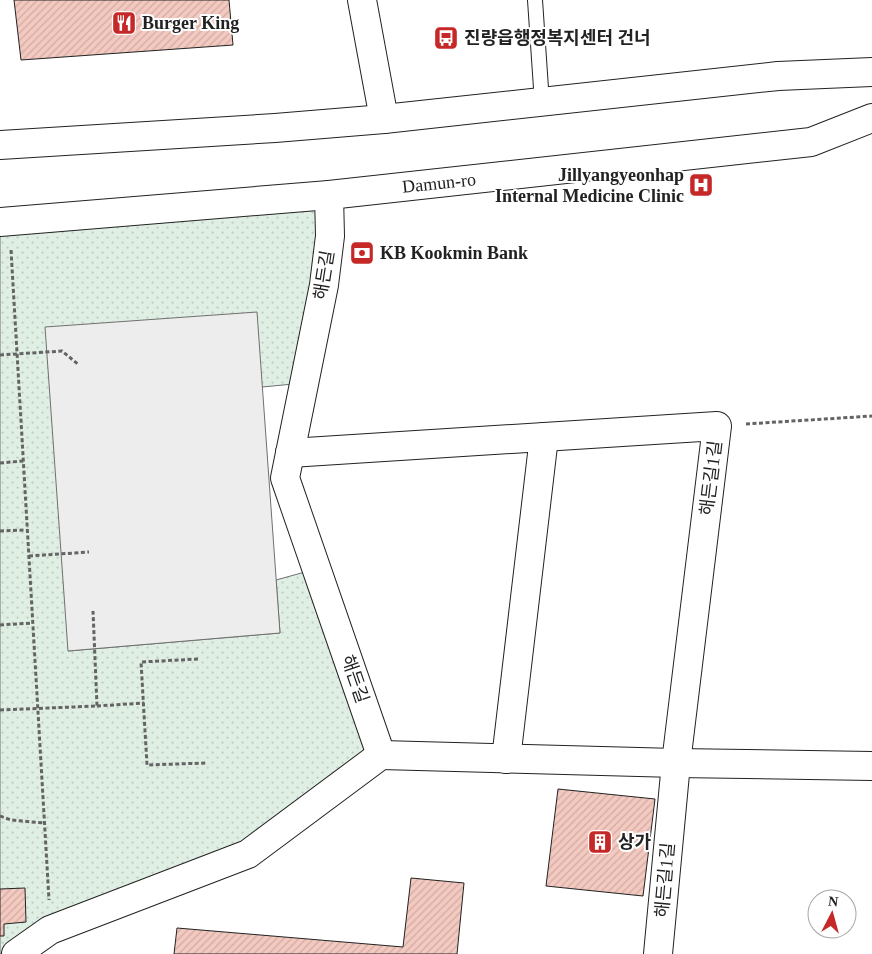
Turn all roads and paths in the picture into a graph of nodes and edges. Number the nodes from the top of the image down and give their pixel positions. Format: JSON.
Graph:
{"nodes":[{"id":1,"x":362,"y":0,"type":"edge"},
{"id":2,"x":535,"y":0,"type":"edge"},
{"id":3,"x":872,"y":72,"type":"edge"},
{"id":4,"x":542,"y":103,"type":"junction"},
{"id":5,"x":872,"y":118,"type":"edge"},
{"id":6,"x":384,"y":119,"type":"junction"},
{"id":7,"x":0,"y":145,"type":"edge"},
{"id":8,"x":330,"y":196,"type":"junction"},
{"id":9,"x":5,"y":222,"type":"edge"},
{"id":10,"x":17,"y":354,"type":"junction"},
{"id":11,"x":0,"y":355,"type":"edge"},
{"id":12,"x":79,"y":365,"type":"dead end"},
{"id":13,"x":872,"y":416,"type":"edge"},
{"id":14,"x":718,"y":426,"type":"junction"},
{"id":15,"x":544,"y":437,"type":"junction"},
{"id":16,"x":290,"y":453,"type":"junction"},
{"id":17,"x":23,"y":461,"type":"junction"},
{"id":18,"x":0,"y":463,"type":"edge"},
{"id":19,"x":26,"y":530,"type":"junction"},
{"id":20,"x":0,"y":531,"type":"edge"},
{"id":21,"x":89,"y":552,"type":"dead end"},
{"id":22,"x":29,"y":556,"type":"junction"},
{"id":23,"x":93,"y":611,"type":"dead end"},
{"id":24,"x":32,"y":623,"type":"junction"},
{"id":25,"x":0,"y":625,"type":"edge"},
{"id":26,"x":198,"y":659,"type":"dead end"},
{"id":27,"x":144,"y":703,"type":"junction"},
{"id":28,"x":98,"y":706,"type":"junction"},
{"id":29,"x":38,"y":708,"type":"junction"},
{"id":30,"x":0,"y":710,"type":"edge"},
{"id":31,"x":381,"y":755,"type":"junction"},
{"id":32,"x":506,"y":759,"type":"junction"},
{"id":33,"x":206,"y":763,"type":"dead end"},
{"id":34,"x":676,"y":763,"type":"junction"},
{"id":35,"x":872,"y":766,"type":"edge"},
{"id":36,"x":0,"y":816,"type":"edge"},
{"id":37,"x":44,"y":823,"type":"junction"},
{"id":38,"x":50,"y":930,"type":"junction"},
{"id":39,"x":16,"y":954,"type":"edge"},
{"id":40,"x":658,"y":954,"type":"edge"}],
"edges":[{"from":1,"to":6,"type":"street"},
{"from":2,"to":4,"type":"lane"},
{"from":3,"to":4,"type":"street"},
{"from":4,"to":6,"type":"street"},
{"from":5,"to":8,"type":"street","name":"Damun-ro"},
{"from":6,"to":7,"type":"street"},
{"from":8,"to":9,"type":"street","name":"Damun-ro"},
{"from":8,"to":16,"type":"street","name":"해든길"},
{"from":9,"to":10,"type":"path"},
{"from":10,"to":11,"type":"path"},
{"from":10,"to":12,"type":"path"},
{"from":10,"to":17,"type":"path"},
{"from":13,"to":14,"type":"path"},
{"from":14,"to":15,"type":"street","name":"해든길1길"},
{"from":14,"to":34,"type":"street","name":"해든길1길"},
{"from":15,"to":16,"type":"street","name":"해든길1길"},
{"from":15,"to":32,"type":"street"},
{"from":16,"to":31,"type":"street","name":"해든길"},
{"from":17,"to":18,"type":"path"},
{"from":17,"to":19,"type":"path"},
{"from":19,"to":20,"type":"path"},
{"from":19,"to":22,"type":"path"},
{"from":21,"to":22,"type":"path"},
{"from":22,"to":24,"type":"path"},
{"from":23,"to":28,"type":"path"},
{"from":24,"to":25,"type":"path"},
{"from":24,"to":29,"type":"path"},
{"from":26,"to":27,"type":"path"},
{"from":27,"to":28,"type":"path"},
{"from":27,"to":33,"type":"path"},
{"from":28,"to":29,"type":"path"},
{"from":29,"to":30,"type":"path"},
{"from":29,"to":37,"type":"path"},
{"from":31,"to":32,"type":"street"},
{"from":31,"to":38,"type":"street"},
{"from":32,"to":34,"type":"street"},
{"from":34,"to":35,"type":"street"},
{"from":34,"to":40,"type":"street","name":"해든길1길"},
{"from":36,"to":37,"type":"path"},
{"from":37,"to":38,"type":"path"},
{"from":38,"to":39,"type":"street"}]}
